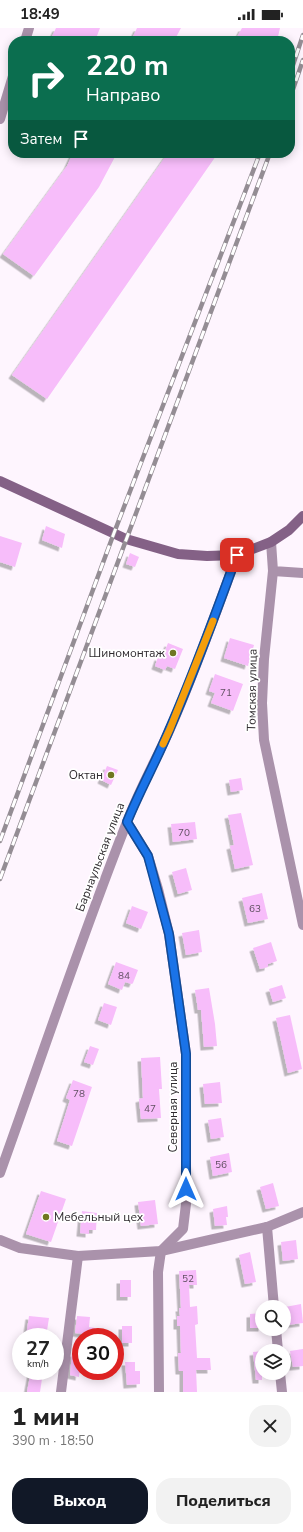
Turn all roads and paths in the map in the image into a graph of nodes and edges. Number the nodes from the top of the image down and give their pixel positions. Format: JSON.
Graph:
{"nodes":[{"id":1,"x":8,"y":93,"type":"edge"},
{"id":2,"x":0,"y":119,"type":"edge"},
{"id":3,"x":0,"y":480,"type":"edge"},
{"id":4,"x":303,"y":516,"type":"edge"},
{"id":5,"x":272,"y":542,"type":"junction"},
{"id":6,"x":237,"y":555,"type":"junction"},
{"id":7,"x":273,"y":571,"type":"junction"},
{"id":8,"x":303,"y":573,"type":"edge"},
{"id":9,"x":127,"y":822,"type":"junction"},
{"id":10,"x":303,"y":925,"type":"edge"},
{"id":11,"x":0,"y":1173,"type":"edge"},
{"id":12,"x":303,"y":1212,"type":"edge"},
{"id":13,"x":267,"y":1227,"type":"junction"},
{"id":14,"x":0,"y":1240,"type":"edge"},
{"id":15,"x":162,"y":1251,"type":"junction"},
{"id":16,"x":78,"y":1256,"type":"junction"},
{"id":17,"x":273,"y":1300,"type":"edge"},
{"id":18,"x":281,"y":1380,"type":"edge"},
{"id":19,"x":61,"y":1392,"type":"edge"},
{"id":20,"x":159,"y":1392,"type":"edge"},
{"id":21,"x":282,"y":1392,"type":"edge"}],
"edges":[{"from":1,"to":2,"type":"street"},
{"from":3,"to":6,"type":"main road"},
{"from":4,"to":5,"type":"main road"},
{"from":5,"to":6,"type":"main road"},
{"from":5,"to":7,"type":"street","name":"Томская улица"},
{"from":6,"to":9,"type":"street","name":"Барнаульская улица"},
{"from":7,"to":8,"type":"street"},
{"from":7,"to":10,"type":"street","name":"Томская улица"},
{"from":9,"to":11,"type":"street","name":"Барнаульская улица"},
{"from":9,"to":15,"type":"street","name":"Северная улица"},
{"from":12,"to":13,"type":"street"},
{"from":13,"to":15,"type":"street"},
{"from":13,"to":17,"type":"street"},
{"from":14,"to":16,"type":"street"},
{"from":15,"to":16,"type":"street"},
{"from":15,"to":20,"type":"street"},
{"from":16,"to":19,"type":"street"},
{"from":18,"to":21,"type":"street"}]}
